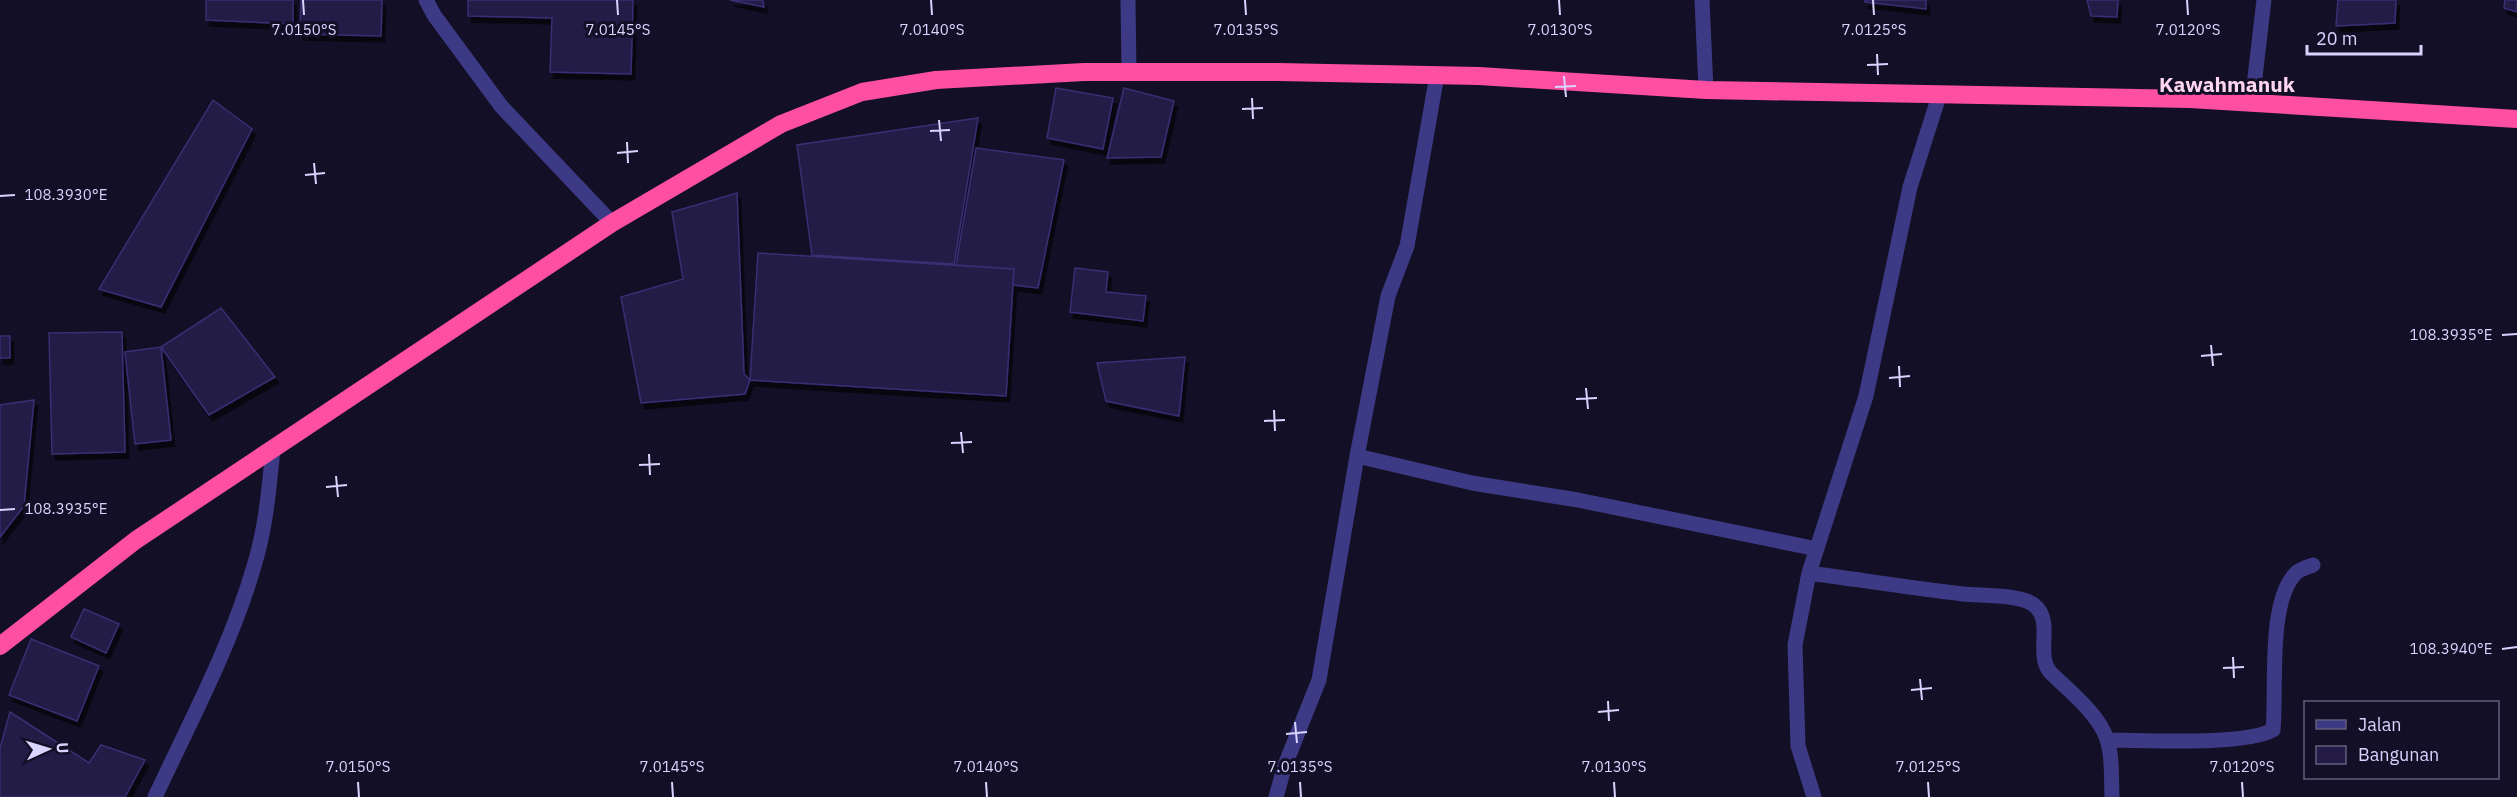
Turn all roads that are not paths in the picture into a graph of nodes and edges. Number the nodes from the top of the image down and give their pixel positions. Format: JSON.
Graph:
{"nodes":[{"id":1,"x":426,"y":0,"type":"edge"},
{"id":2,"x":1128,"y":0,"type":"edge"},
{"id":3,"x":1702,"y":0,"type":"edge"},
{"id":4,"x":2264,"y":0,"type":"edge"},
{"id":5,"x":1129,"y":72,"type":"junction"},
{"id":6,"x":1437,"y":75,"type":"junction"},
{"id":7,"x":1706,"y":90,"type":"junction"},
{"id":8,"x":1939,"y":96,"type":"junction"},
{"id":9,"x":2252,"y":103,"type":"junction"},
{"id":10,"x":2517,"y":119,"type":"edge"},
{"id":11,"x":612,"y":224,"type":"junction"},
{"id":12,"x":273,"y":449,"type":"junction"},
{"id":13,"x":1357,"y":456,"type":"junction"},
{"id":14,"x":1816,"y":549,"type":"junction"},
{"id":15,"x":2313,"y":565,"type":"dead end"},
{"id":16,"x":1809,"y":573,"type":"junction"},
{"id":17,"x":0,"y":646,"type":"edge"},
{"id":18,"x":2107,"y":740,"type":"junction"},
{"id":19,"x":155,"y":797,"type":"edge"},
{"id":20,"x":1276,"y":797,"type":"edge"},
{"id":21,"x":1814,"y":797,"type":"edge"},
{"id":22,"x":2112,"y":797,"type":"edge"}],
"edges":[{"from":1,"to":11,"type":"street"},
{"from":2,"to":5,"type":"street"},
{"from":3,"to":7,"type":"street"},
{"from":4,"to":9,"type":"street"},
{"from":5,"to":6,"type":"highway"},
{"from":5,"to":11,"type":"highway"},
{"from":6,"to":7,"type":"highway"},
{"from":6,"to":13,"type":"street"},
{"from":7,"to":8,"type":"highway"},
{"from":8,"to":9,"type":"highway"},
{"from":8,"to":14,"type":"street"},
{"from":9,"to":10,"type":"highway"},
{"from":11,"to":12,"type":"highway"},
{"from":12,"to":17,"type":"highway"},
{"from":12,"to":19,"type":"street"},
{"from":13,"to":14,"type":"street"},
{"from":13,"to":20,"type":"street"},
{"from":14,"to":16,"type":"street"},
{"from":15,"to":18,"type":"street"},
{"from":16,"to":18,"type":"street"},
{"from":16,"to":21,"type":"street"},
{"from":18,"to":22,"type":"street"}]}
